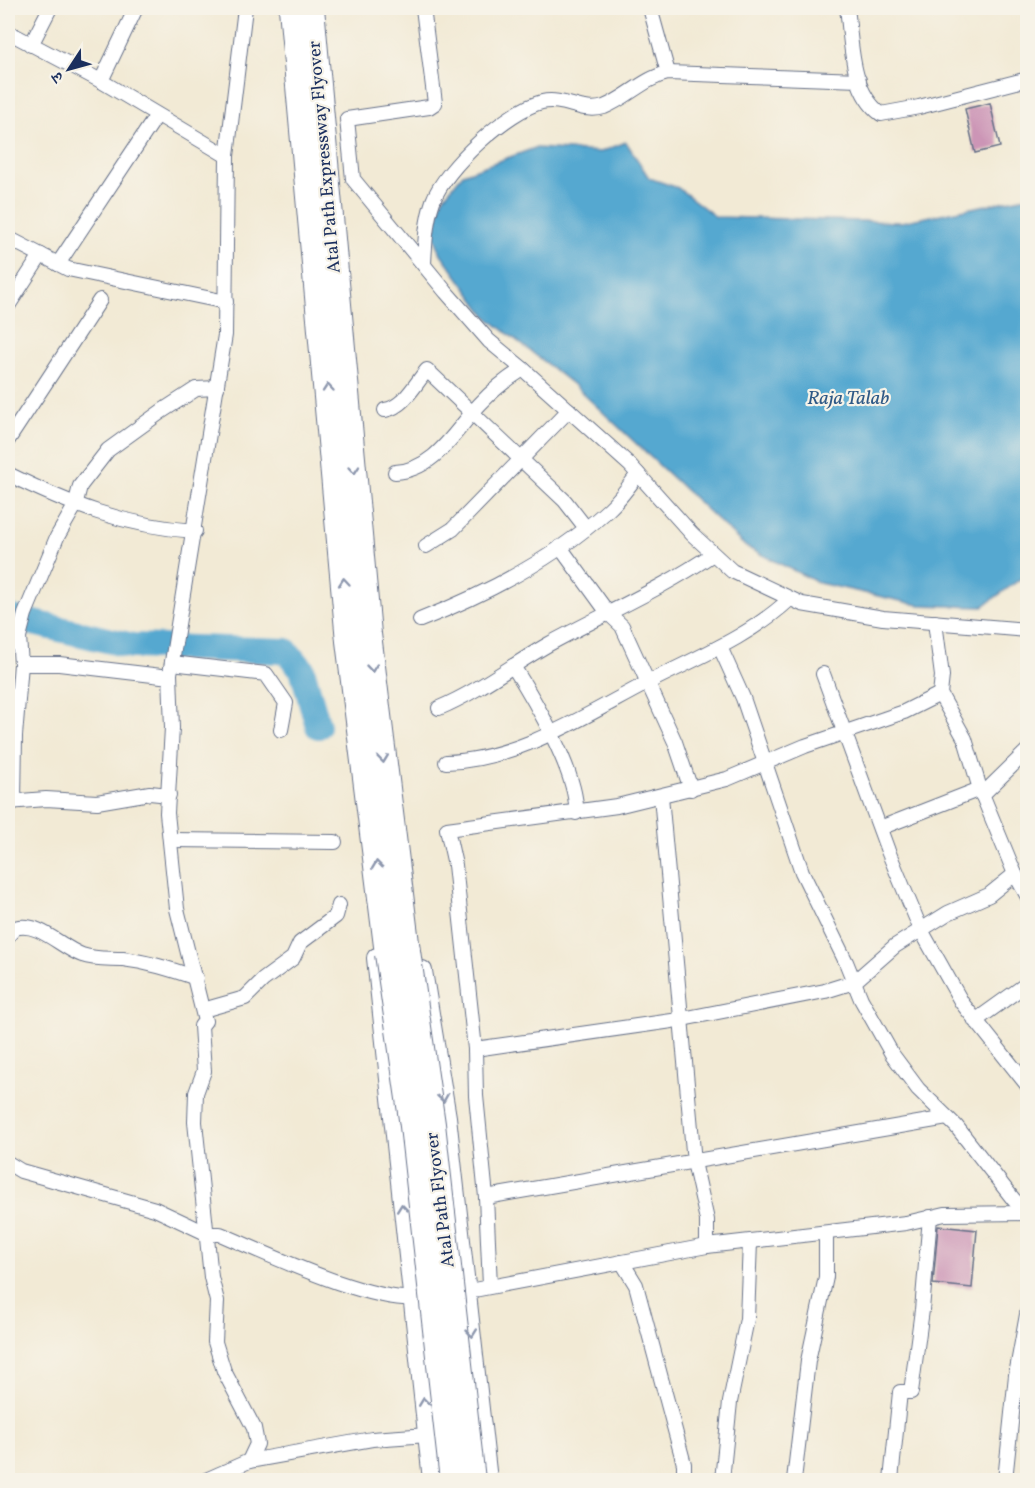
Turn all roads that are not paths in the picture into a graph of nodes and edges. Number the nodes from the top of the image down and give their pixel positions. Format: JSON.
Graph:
{"nodes":[{"id":1,"x":50,"y":8,"type":"edge"},
{"id":2,"x":136,"y":8,"type":"edge"},
{"id":3,"x":245,"y":8,"type":"edge"},
{"id":4,"x":281,"y":8,"type":"edge"},
{"id":5,"x":292,"y":8,"type":"edge"},
{"id":6,"x":311,"y":8,"type":"edge"},
{"id":7,"x":323,"y":8,"type":"edge"},
{"id":8,"x":423,"y":8,"type":"edge"},
{"id":9,"x":650,"y":8,"type":"edge"},
{"id":10,"x":847,"y":8,"type":"edge"},
{"id":11,"x":8,"y":32,"type":"edge"},
{"id":12,"x":31,"y":45,"type":"junction"},
{"id":13,"x":668,"y":73,"type":"junction"},
{"id":14,"x":1028,"y":79,"type":"edge"},
{"id":15,"x":101,"y":81,"type":"junction"},
{"id":16,"x":859,"y":81,"type":"junction"},
{"id":17,"x":157,"y":115,"type":"junction"},
{"id":18,"x":227,"y":156,"type":"junction"},
{"id":19,"x":319,"y":188,"type":"junction"},
{"id":20,"x":8,"y":238,"type":"edge"},
{"id":21,"x":41,"y":255,"type":"junction"},
{"id":22,"x":58,"y":264,"type":"junction"},
{"id":23,"x":423,"y":264,"type":"junction"},
{"id":24,"x":100,"y":300,"type":"dead end"},
{"id":25,"x":226,"y":303,"type":"junction"},
{"id":26,"x":8,"y":306,"type":"edge"},
{"id":27,"x":330,"y":307,"type":"junction"},
{"id":28,"x":523,"y":369,"type":"junction"},
{"id":29,"x":217,"y":388,"type":"junction"},
{"id":30,"x":385,"y":410,"type":"dead end"},
{"id":31,"x":569,"y":410,"type":"junction"},
{"id":32,"x":472,"y":413,"type":"junction"},
{"id":33,"x":8,"y":440,"type":"edge"},
{"id":34,"x":523,"y":460,"type":"junction"},
{"id":35,"x":395,"y":472,"type":"dead end"},
{"id":36,"x":8,"y":474,"type":"edge"},
{"id":37,"x":638,"y":474,"type":"junction"},
{"id":38,"x":75,"y":506,"type":"junction"},
{"id":39,"x":586,"y":528,"type":"junction"},
{"id":40,"x":195,"y":531,"type":"junction"},
{"id":41,"x":426,"y":546,"type":"dead end"},
{"id":42,"x":560,"y":547,"type":"junction"},
{"id":43,"x":713,"y":554,"type":"junction"},
{"id":44,"x":789,"y":599,"type":"junction"},
{"id":45,"x":608,"y":613,"type":"junction"},
{"id":46,"x":420,"y":620,"type":"dead end"},
{"id":47,"x":935,"y":622,"type":"junction"},
{"id":48,"x":1028,"y":630,"type":"edge"},
{"id":49,"x":358,"y":637,"type":"joint"},
{"id":50,"x":720,"y":647,"type":"junction"},
{"id":51,"x":21,"y":664,"type":"junction"},
{"id":52,"x":513,"y":666,"type":"junction"},
{"id":53,"x":171,"y":670,"type":"junction"},
{"id":54,"x":823,"y":674,"type":"dead end"},
{"id":55,"x":646,"y":683,"type":"junction"},
{"id":56,"x":940,"y":694,"type":"junction"},
{"id":57,"x":439,"y":708,"type":"dead end"},
{"id":58,"x":281,"y":730,"type":"dead end"},
{"id":59,"x":550,"y":732,"type":"junction"},
{"id":60,"x":844,"y":732,"type":"junction"},
{"id":61,"x":1028,"y":750,"type":"edge"},
{"id":62,"x":446,"y":762,"type":"dead end"},
{"id":63,"x":765,"y":763,"type":"junction"},
{"id":64,"x":691,"y":789,"type":"junction"},
{"id":65,"x":981,"y":792,"type":"junction"},
{"id":66,"x":169,"y":795,"type":"junction"},
{"id":67,"x":661,"y":796,"type":"junction"},
{"id":68,"x":11,"y":802,"type":"edge"},
{"id":69,"x":576,"y":813,"type":"junction"},
{"id":70,"x":880,"y":828,"type":"junction"},
{"id":71,"x":171,"y":840,"type":"junction"},
{"id":72,"x":335,"y":842,"type":"dead end"},
{"id":73,"x":1015,"y":874,"type":"junction"},
{"id":74,"x":1028,"y":897,"type":"edge"},
{"id":75,"x":339,"y":905,"type":"dead end"},
{"id":76,"x":394,"y":921,"type":"junction"},
{"id":77,"x":921,"y":930,"type":"junction"},
{"id":78,"x":8,"y":936,"type":"edge"},
{"id":79,"x":398,"y":952,"type":"junction"},
{"id":80,"x":196,"y":978,"type":"junction"},
{"id":81,"x":854,"y":981,"type":"junction"},
{"id":82,"x":1028,"y":983,"type":"edge"},
{"id":83,"x":203,"y":1010,"type":"junction"},
{"id":84,"x":680,"y":1020,"type":"junction"},
{"id":85,"x":975,"y":1021,"type":"junction"},
{"id":86,"x":475,"y":1049,"type":"junction"},
{"id":87,"x":1028,"y":1086,"type":"edge"},
{"id":88,"x":947,"y":1118,"type":"junction"},
{"id":89,"x":694,"y":1162,"type":"junction"},
{"id":90,"x":8,"y":1163,"type":"edge"},
{"id":91,"x":486,"y":1197,"type":"junction"},
{"id":92,"x":1028,"y":1212,"type":"edge"},
{"id":93,"x":930,"y":1217,"type":"junction"},
{"id":94,"x":208,"y":1234,"type":"junction"},
{"id":95,"x":826,"y":1234,"type":"junction"},
{"id":96,"x":750,"y":1242,"type":"junction"},
{"id":97,"x":707,"y":1246,"type":"junction"},
{"id":98,"x":622,"y":1262,"type":"junction"},
{"id":99,"x":490,"y":1286,"type":"junction"},
{"id":100,"x":467,"y":1292,"type":"junction"},
{"id":101,"x":412,"y":1299,"type":"junction"},
{"id":102,"x":1028,"y":1309,"type":"edge"},
{"id":103,"x":428,"y":1435,"type":"junction"},
{"id":104,"x":249,"y":1461,"type":"junction"},
{"id":105,"x":206,"y":1480,"type":"edge"},
{"id":106,"x":433,"y":1480,"type":"edge"},
{"id":107,"x":453,"y":1480,"type":"edge"},
{"id":108,"x":472,"y":1480,"type":"edge"},
{"id":109,"x":487,"y":1480,"type":"edge"},
{"id":110,"x":684,"y":1480,"type":"edge"},
{"id":111,"x":722,"y":1480,"type":"edge"},
{"id":112,"x":794,"y":1480,"type":"edge"},
{"id":113,"x":891,"y":1480,"type":"edge"},
{"id":114,"x":1005,"y":1480,"type":"edge"}],
"edges":[{"from":1,"to":12,"type":"street"},
{"from":2,"to":15,"type":"street"},
{"from":3,"to":18,"type":"street"},
{"from":4,"to":27,"type":"street"},
{"from":5,"to":19,"type":"highway","name":"Atal Path Expressway Flyover"},
{"from":6,"to":19,"type":"highway","name":"Atal Path Expressway Flyover"},
{"from":7,"to":27,"type":"street"},
{"from":8,"to":23,"type":"street"},
{"from":9,"to":13,"type":"street"},
{"from":10,"to":16,"type":"street"},
{"from":11,"to":12,"type":"street"},
{"from":12,"to":15,"type":"street"},
{"from":13,"to":16,"type":"street"},
{"from":13,"to":23,"type":"street"},
{"from":14,"to":16,"type":"street"},
{"from":15,"to":17,"type":"street"},
{"from":17,"to":18,"type":"street"},
{"from":17,"to":22,"type":"street"},
{"from":18,"to":25,"type":"street"},
{"from":19,"to":27,"type":"highway","name":"Atal Path Expressway Flyover"},
{"from":20,"to":21,"type":"street"},
{"from":21,"to":22,"type":"street"},
{"from":21,"to":26,"type":"street"},
{"from":22,"to":25,"type":"street"},
{"from":23,"to":28,"type":"street"},
{"from":24,"to":33,"type":"street"},
{"from":25,"to":29,"type":"street"},
{"from":27,"to":49,"type":"highway","name":"Atal Path Expressway Flyover"},
{"from":28,"to":31,"type":"street"},
{"from":28,"to":32,"type":"street"},
{"from":29,"to":38,"type":"street"},
{"from":29,"to":40,"type":"street"},
{"from":30,"to":32,"type":"street"},
{"from":31,"to":34,"type":"street"},
{"from":31,"to":37,"type":"street"},
{"from":32,"to":34,"type":"street"},
{"from":32,"to":35,"type":"street"},
{"from":34,"to":39,"type":"street"},
{"from":34,"to":41,"type":"street"},
{"from":36,"to":38,"type":"street"},
{"from":37,"to":39,"type":"street"},
{"from":37,"to":43,"type":"street"},
{"from":38,"to":40,"type":"street"},
{"from":38,"to":51,"type":"street"},
{"from":39,"to":42,"type":"street"},
{"from":40,"to":53,"type":"street"},
{"from":42,"to":45,"type":"street"},
{"from":42,"to":46,"type":"street"},
{"from":43,"to":44,"type":"street"},
{"from":43,"to":45,"type":"street"},
{"from":44,"to":47,"type":"street"},
{"from":44,"to":50,"type":"street"},
{"from":45,"to":52,"type":"street"},
{"from":45,"to":55,"type":"street"},
{"from":47,"to":48,"type":"street"},
{"from":47,"to":56,"type":"street"},
{"from":49,"to":76,"type":"highway","name":"Atal Path Flyover"},
{"from":50,"to":55,"type":"street"},
{"from":50,"to":63,"type":"street"},
{"from":51,"to":53,"type":"street"},
{"from":51,"to":68,"type":"street"},
{"from":52,"to":57,"type":"street"},
{"from":52,"to":59,"type":"street"},
{"from":53,"to":58,"type":"street"},
{"from":53,"to":66,"type":"street"},
{"from":54,"to":60,"type":"street"},
{"from":55,"to":59,"type":"street"},
{"from":55,"to":64,"type":"street"},
{"from":56,"to":60,"type":"street"},
{"from":56,"to":65,"type":"street"},
{"from":59,"to":62,"type":"street"},
{"from":59,"to":69,"type":"street"},
{"from":60,"to":63,"type":"street"},
{"from":60,"to":70,"type":"street"},
{"from":61,"to":65,"type":"street"},
{"from":63,"to":64,"type":"street"},
{"from":63,"to":81,"type":"street"},
{"from":64,"to":67,"type":"street"},
{"from":65,"to":70,"type":"street"},
{"from":65,"to":73,"type":"street"},
{"from":66,"to":68,"type":"street"},
{"from":66,"to":71,"type":"street"},
{"from":67,"to":69,"type":"street"},
{"from":67,"to":84,"type":"street"},
{"from":69,"to":86,"type":"street"},
{"from":70,"to":77,"type":"street"},
{"from":71,"to":72,"type":"street"},
{"from":71,"to":80,"type":"street"},
{"from":73,"to":74,"type":"street"},
{"from":73,"to":77,"type":"street"},
{"from":75,"to":83,"type":"street"},
{"from":76,"to":79,"type":"highway","name":"Atal Path Flyover"},
{"from":76,"to":100,"type":"street","one_way":true},
{"from":101,"to":76,"type":"street","one_way":true},
{"from":77,"to":81,"type":"street"},
{"from":77,"to":85,"type":"street"},
{"from":78,"to":80,"type":"street"},
{"from":79,"to":107,"type":"highway","name":"Atal Path Flyover","bridge":true},
{"from":79,"to":108,"type":"highway","name":"Atal Path Flyover","bridge":true},
{"from":80,"to":83,"type":"street"},
{"from":81,"to":84,"type":"street"},
{"from":81,"to":88,"type":"street"},
{"from":82,"to":85,"type":"street"},
{"from":83,"to":94,"type":"street"},
{"from":84,"to":86,"type":"street"},
{"from":84,"to":89,"type":"street"},
{"from":85,"to":87,"type":"street"},
{"from":86,"to":91,"type":"street"},
{"from":88,"to":89,"type":"street"},
{"from":88,"to":92,"type":"street"},
{"from":89,"to":91,"type":"street"},
{"from":89,"to":97,"type":"street"},
{"from":90,"to":94,"type":"street"},
{"from":91,"to":99,"type":"street"},
{"from":92,"to":93,"type":"street"},
{"from":93,"to":95,"type":"street"},
{"from":93,"to":113,"type":"street"},
{"from":94,"to":101,"type":"street"},
{"from":94,"to":104,"type":"street"},
{"from":95,"to":96,"type":"street"},
{"from":95,"to":112,"type":"street"},
{"from":96,"to":97,"type":"street"},
{"from":96,"to":111,"type":"street"},
{"from":97,"to":98,"type":"street"},
{"from":98,"to":99,"type":"street"},
{"from":98,"to":110,"type":"street"},
{"from":99,"to":100,"type":"street"},
{"from":100,"to":101,"type":"street"},
{"from":100,"to":109,"type":"street","one_way":true},
{"from":103,"to":101,"type":"street","one_way":true},
{"from":102,"to":114,"type":"street"},
{"from":103,"to":104,"type":"street"},
{"from":103,"to":106,"type":"street"},
{"from":104,"to":105,"type":"street"}]}
